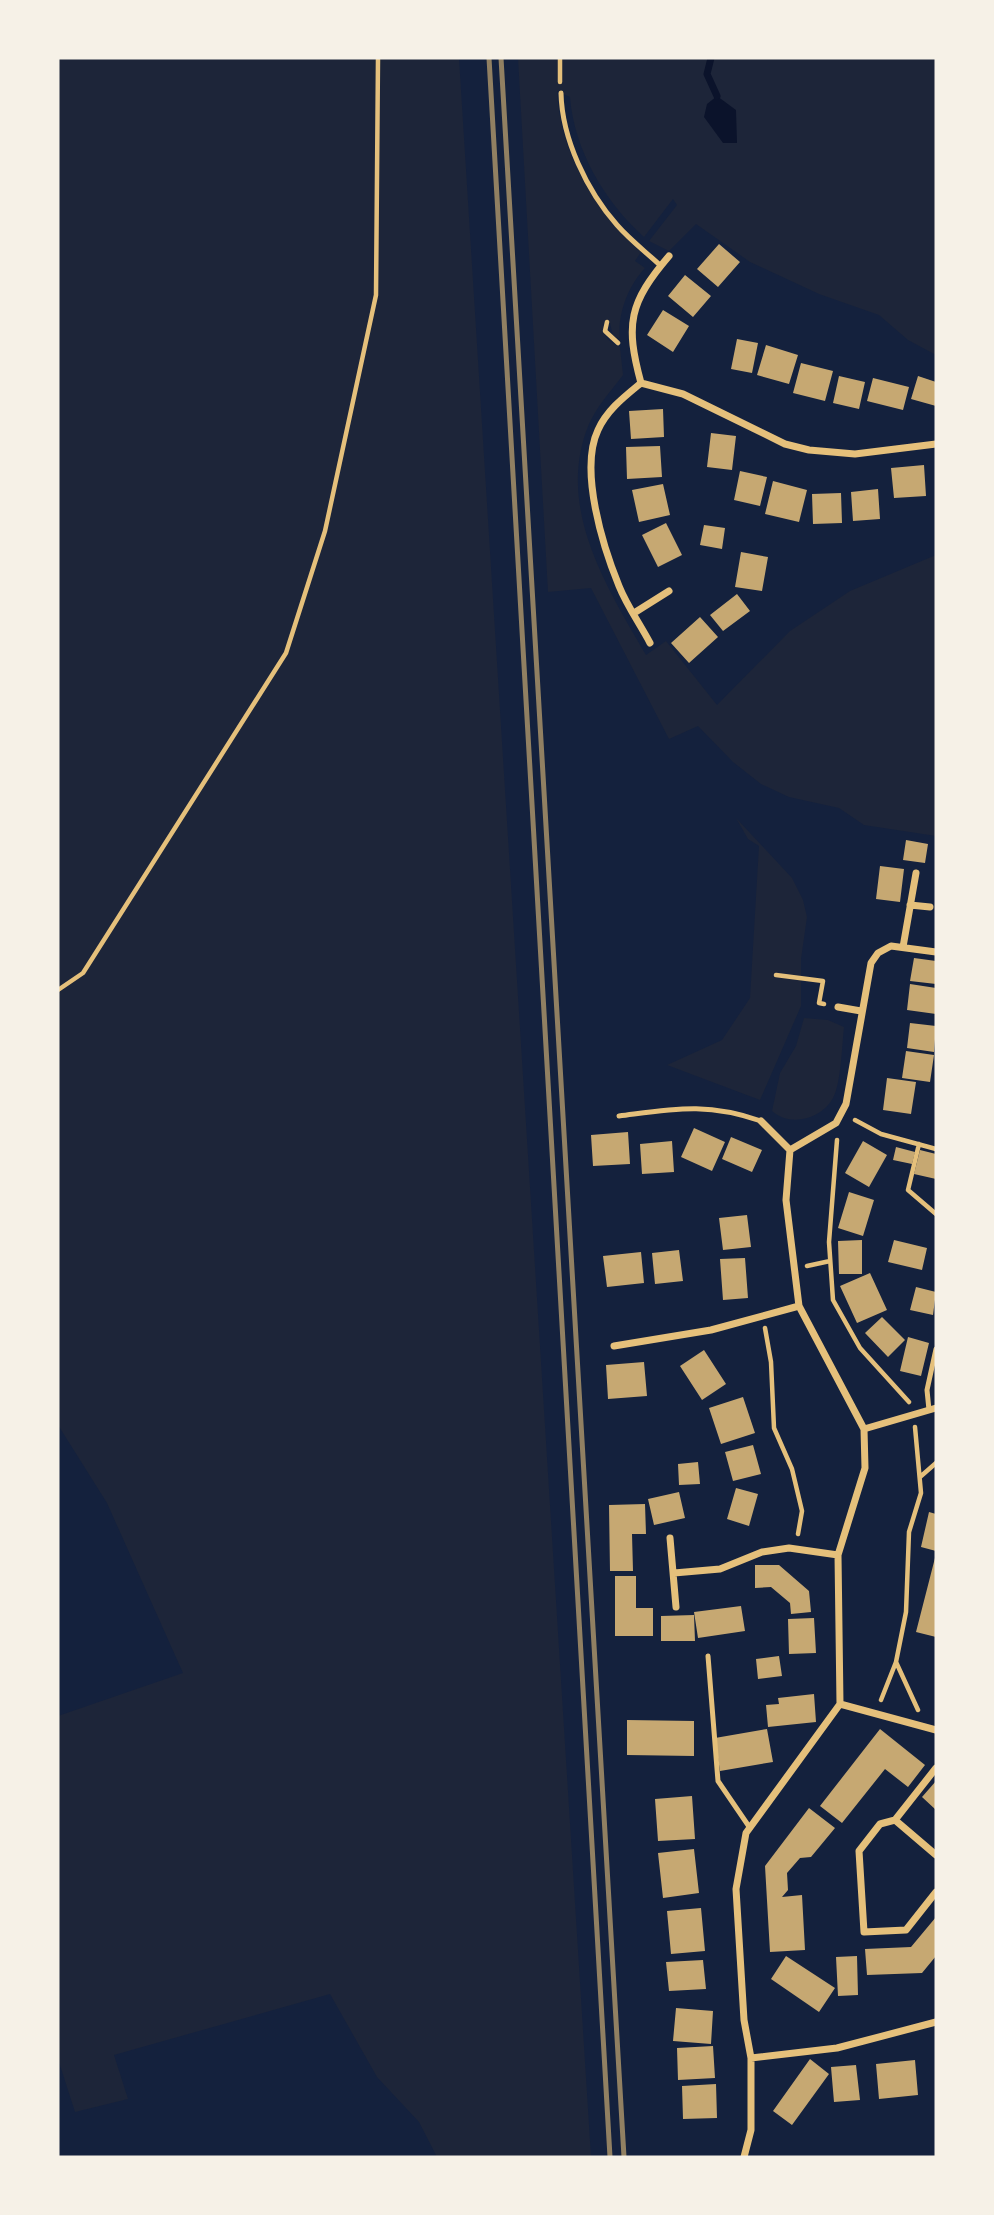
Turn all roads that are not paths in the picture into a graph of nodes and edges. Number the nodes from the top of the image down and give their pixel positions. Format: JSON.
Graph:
{"nodes":[{"id":1,"x":561,"y":93,"type":"road end"},
{"id":2,"x":669,"y":256,"type":"dead end"},
{"id":3,"x":661,"y":266,"type":"junction"},
{"id":4,"x":641,"y":383,"type":"junction"},
{"id":5,"x":936,"y":444,"type":"edge"},
{"id":6,"x":669,"y":591,"type":"dead end"},
{"id":7,"x":634,"y":613,"type":"junction"},
{"id":8,"x":650,"y":643,"type":"dead end"},
{"id":9,"x":916,"y":873,"type":"dead end"},
{"id":10,"x":910,"y":905,"type":"junction"},
{"id":11,"x":930,"y":907,"type":"dead end"},
{"id":12,"x":903,"y":947,"type":"junction"},
{"id":13,"x":936,"y":952,"type":"edge"},
{"id":14,"x":838,"y":1007,"type":"road end"},
{"id":15,"x":860,"y":1011,"type":"junction"},
{"id":16,"x":619,"y":1116,"type":"dead end"},
{"id":17,"x":761,"y":1121,"type":"joint"},
{"id":18,"x":790,"y":1150,"type":"junction"},
{"id":19,"x":799,"y":1306,"type":"junction"},
{"id":20,"x":614,"y":1346,"type":"dead end"},
{"id":21,"x":936,"y":1349,"type":"edge"},
{"id":22,"x":932,"y":1409,"type":"edge"},
{"id":23,"x":864,"y":1429,"type":"junction"},
{"id":24,"x":670,"y":1538,"type":"dead end"},
{"id":25,"x":838,"y":1555,"type":"junction"},
{"id":26,"x":674,"y":1573,"type":"junction"},
{"id":27,"x":676,"y":1607,"type":"dead end"},
{"id":28,"x":708,"y":1656,"type":"dead end"},
{"id":29,"x":840,"y":1704,"type":"junction"},
{"id":30,"x":936,"y":1730,"type":"edge"},
{"id":31,"x":936,"y":1768,"type":"edge"},
{"id":32,"x":895,"y":1820,"type":"junction"},
{"id":33,"x":750,"y":1828,"type":"junction"},
{"id":34,"x":936,"y":1856,"type":"edge"},
{"id":35,"x":936,"y":1892,"type":"edge"},
{"id":36,"x":936,"y":2022,"type":"edge"},
{"id":37,"x":751,"y":2058,"type":"junction"},
{"id":38,"x":744,"y":2157,"type":"edge"}],
"edges":[{"from":1,"to":3,"type":"lane"},
{"from":2,"to":3,"type":"street"},
{"from":3,"to":4,"type":"street"},
{"from":4,"to":5,"type":"street"},
{"from":4,"to":7,"type":"street"},
{"from":6,"to":7,"type":"street"},
{"from":7,"to":8,"type":"street"},
{"from":9,"to":10,"type":"street"},
{"from":10,"to":11,"type":"street"},
{"from":10,"to":12,"type":"street"},
{"from":12,"to":13,"type":"street"},
{"from":12,"to":15,"type":"street"},
{"from":14,"to":15,"type":"street"},
{"from":15,"to":18,"type":"street"},
{"from":16,"to":17,"type":"lane"},
{"from":17,"to":18,"type":"street"},
{"from":18,"to":19,"type":"street"},
{"from":19,"to":20,"type":"street"},
{"from":19,"to":23,"type":"street"},
{"from":21,"to":22,"type":"lane"},
{"from":22,"to":23,"type":"street"},
{"from":23,"to":25,"type":"street"},
{"from":24,"to":26,"type":"street"},
{"from":25,"to":26,"type":"street"},
{"from":25,"to":29,"type":"street"},
{"from":26,"to":27,"type":"street"},
{"from":28,"to":33,"type":"lane"},
{"from":29,"to":30,"type":"street"},
{"from":29,"to":33,"type":"street"},
{"from":31,"to":32,"type":"street"},
{"from":32,"to":34,"type":"street"},
{"from":32,"to":35,"type":"street"},
{"from":33,"to":37,"type":"street"},
{"from":36,"to":37,"type":"street"},
{"from":37,"to":38,"type":"street"}]}
